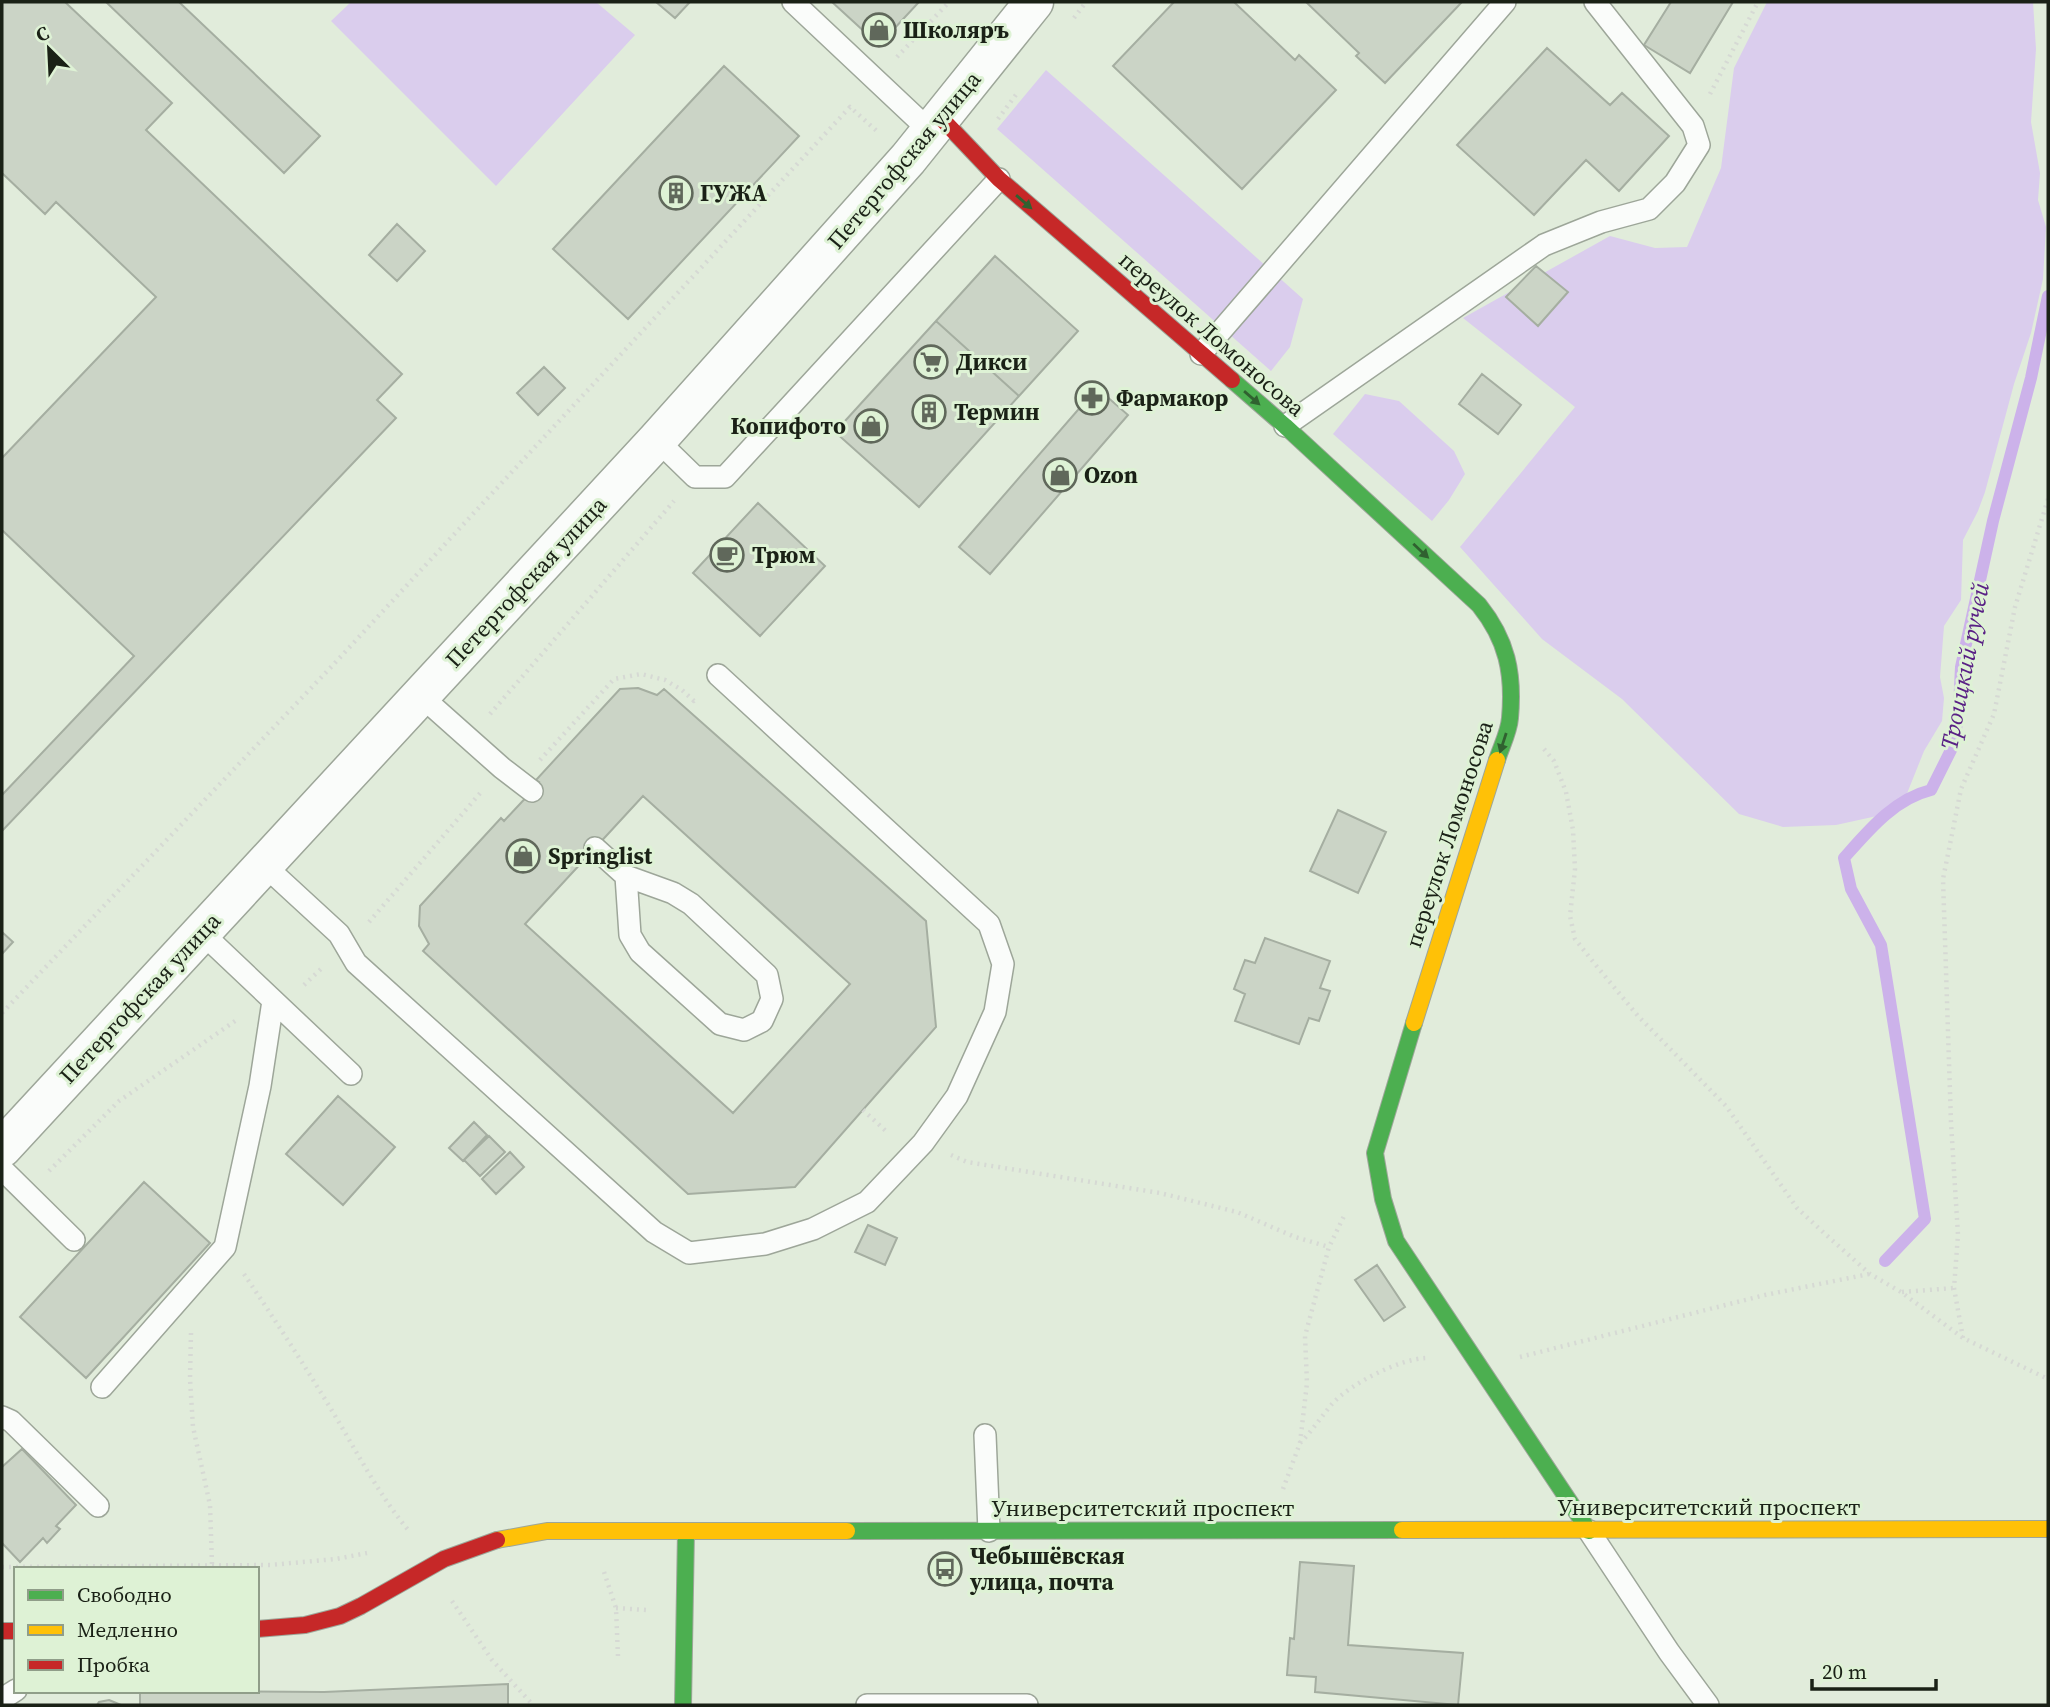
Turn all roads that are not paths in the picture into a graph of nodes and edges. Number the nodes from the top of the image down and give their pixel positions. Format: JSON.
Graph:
{"nodes":[{"id":1,"x":793,"y":2,"type":"edge"},
{"id":2,"x":1034,"y":2,"type":"edge"},
{"id":3,"x":1505,"y":2,"type":"edge"},
{"id":4,"x":1595,"y":2,"type":"edge"},
{"id":5,"x":927,"y":136,"type":"junction"},
{"id":6,"x":999,"y":179,"type":"junction"},
{"id":7,"x":1201,"y":354,"type":"junction"},
{"id":8,"x":1285,"y":426,"type":"junction"},
{"id":9,"x":657,"y":440,"type":"junction"},
{"id":10,"x":718,"y":675,"type":"road end"},
{"id":11,"x":421,"y":696,"type":"junction"},
{"id":12,"x":526,"y":786,"type":"road end"},
{"id":13,"x":595,"y":848,"type":"dead end"},
{"id":14,"x":264,"y":865,"type":"junction"},
{"id":15,"x":626,"y":876,"type":"junction"},
{"id":16,"x":201,"y":932,"type":"junction"},
{"id":17,"x":273,"y":1001,"type":"junction"},
{"id":18,"x":351,"y":1074,"type":"dead end"},
{"id":19,"x":2,"y":1148,"type":"edge"},
{"id":20,"x":2,"y":1169,"type":"edge"},
{"id":21,"x":74,"y":1240,"type":"dead end"},
{"id":22,"x":102,"y":1387,"type":"dead end"},
{"id":23,"x":2,"y":1417,"type":"edge"},
{"id":24,"x":985,"y":1435,"type":"dead end"},
{"id":25,"x":98,"y":1507,"type":"dead end"},
{"id":26,"x":2048,"y":1529,"type":"edge"},
{"id":27,"x":686,"y":1531,"type":"junction"},
{"id":28,"x":989,"y":1531,"type":"junction"},
{"id":29,"x":1589,"y":1531,"type":"junction"},
{"id":30,"x":259,"y":1629,"type":"edge"},
{"id":31,"x":1704,"y":1704,"type":"edge"},
{"id":32,"x":683,"y":1705,"type":"edge"},
{"id":33,"x":867,"y":1705,"type":"edge"},
{"id":34,"x":1027,"y":1705,"type":"edge"}],
"edges":[{"from":1,"to":5,"type":"lane"},
{"from":2,"to":5,"type":"street","name":"Петергофская улица"},
{"from":3,"to":7,"type":"lane"},
{"from":4,"to":8,"type":"lane"},
{"from":5,"to":6,"type":"street","name":"переулок Ломоносова"},
{"from":5,"to":9,"type":"street","name":"Петергофская улица"},
{"from":6,"to":7,"type":"street","name":"переулок Ломоносова","one_way":true},
{"from":6,"to":9,"type":"lane"},
{"from":7,"to":8,"type":"street","name":"переулок Ломоносова","one_way":true},
{"from":8,"to":29,"type":"street","name":"переулок Ломоносова","one_way":true},
{"from":9,"to":11,"type":"street","name":"Петергофская улица"},
{"from":10,"to":14,"type":"lane"},
{"from":11,"to":12,"type":"lane"},
{"from":11,"to":14,"type":"street","name":"Петергофская улица"},
{"from":13,"to":15,"type":"lane"},
{"from":14,"to":16,"type":"street","name":"Петергофская улица"},
{"from":15,"to":15,"type":"lane"},
{"from":16,"to":17,"type":"lane"},
{"from":16,"to":19,"type":"street","name":"Петергофская улица"},
{"from":17,"to":18,"type":"lane"},
{"from":17,"to":22,"type":"lane"},
{"from":20,"to":21,"type":"lane"},
{"from":23,"to":25,"type":"lane"},
{"from":24,"to":28,"type":"lane"},
{"from":26,"to":29,"type":"street","name":"Университетский проспект"},
{"from":27,"to":28,"type":"street","name":"Университетский проспект"},
{"from":27,"to":30,"type":"street","name":"Университетский проспект"},
{"from":27,"to":32,"type":"street"},
{"from":28,"to":29,"type":"street","name":"Университетский проспект"},
{"from":29,"to":31,"type":"lane"},
{"from":33,"to":34,"type":"lane"}]}
